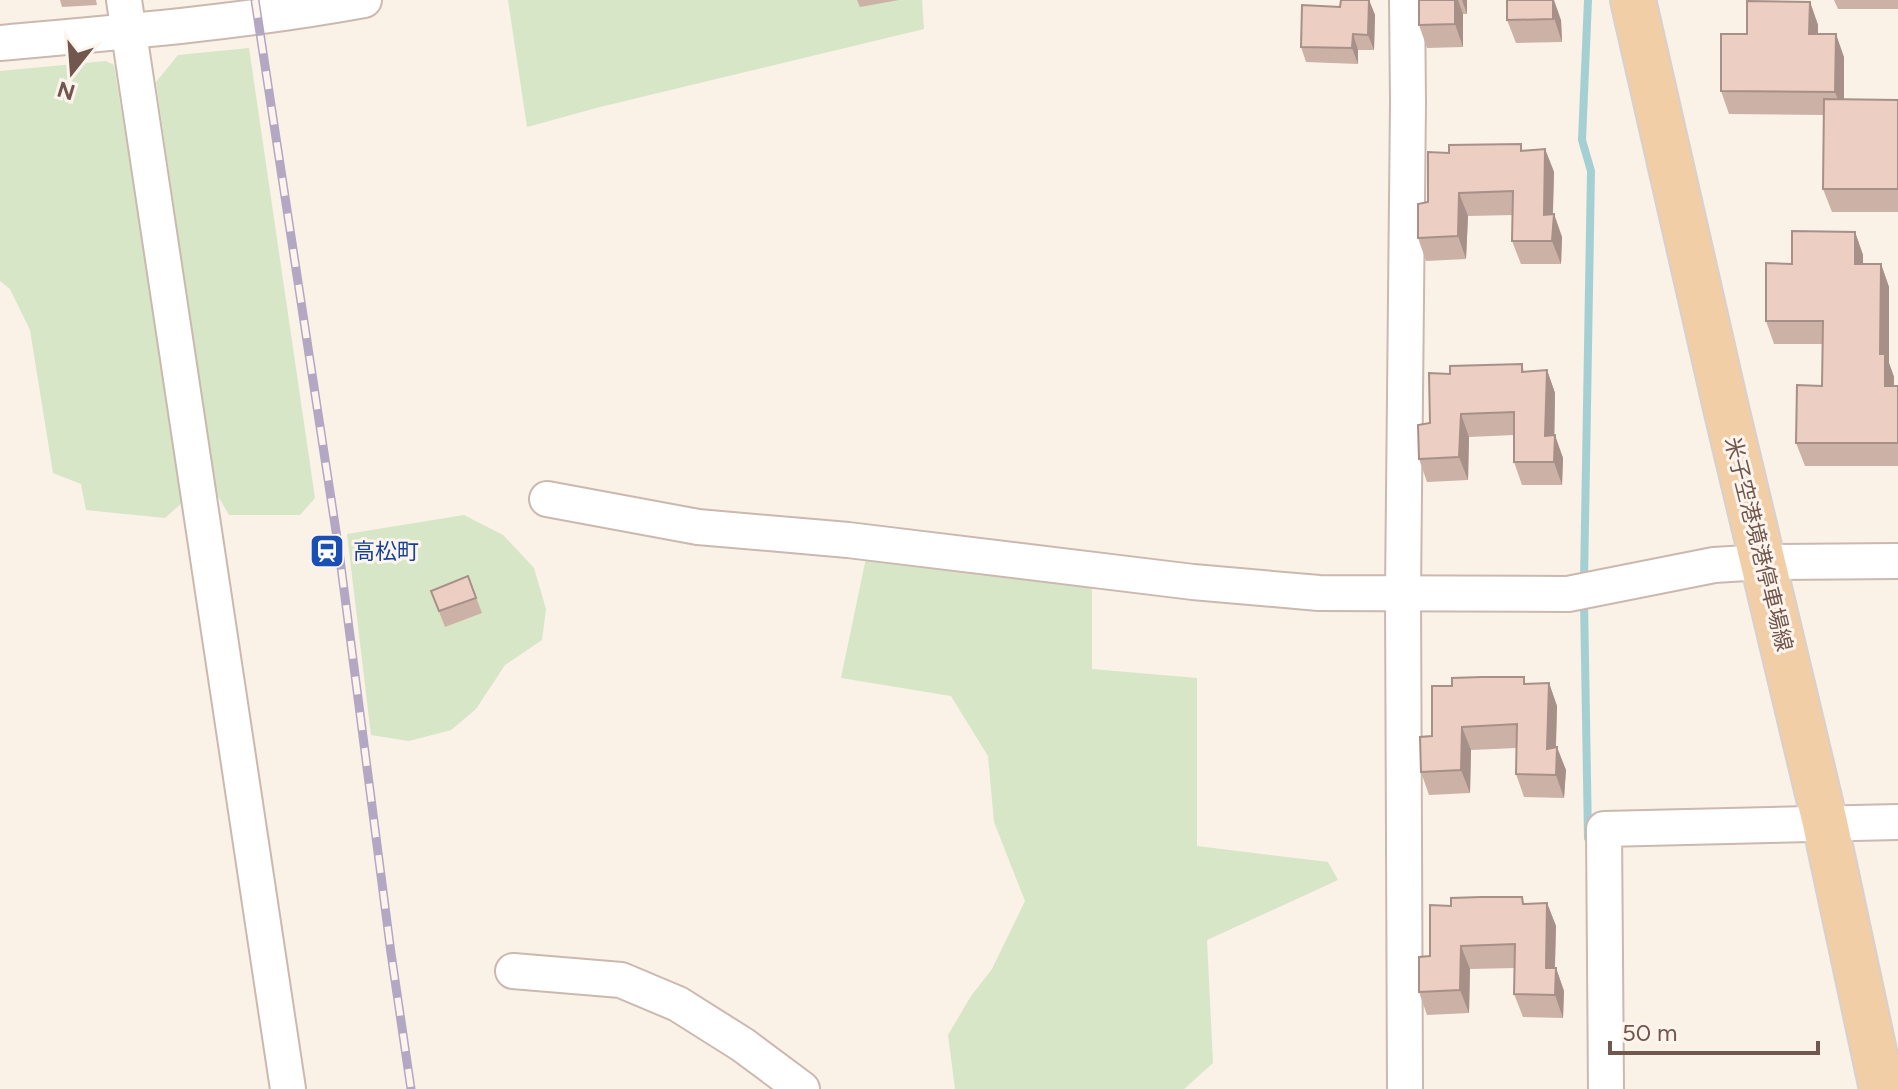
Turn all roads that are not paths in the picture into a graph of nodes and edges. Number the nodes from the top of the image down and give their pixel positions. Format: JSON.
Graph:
{"nodes":[{"id":1,"x":364,"y":0,"type":"edge"},
{"id":2,"x":1407,"y":0,"type":"edge"},
{"id":3,"x":1633,"y":0,"type":"edge"},
{"id":4,"x":287,"y":7,"type":"edge"},
{"id":5,"x":126,"y":16,"type":"edge"},
{"id":6,"x":0,"y":43,"type":"edge"},
{"id":7,"x":547,"y":499,"type":"dead end"},
{"id":8,"x":1898,"y":561,"type":"edge"},
{"id":9,"x":1763,"y":562,"type":"junction"},
{"id":10,"x":1403,"y":592,"type":"junction"},
{"id":11,"x":1898,"y":822,"type":"edge"},
{"id":12,"x":1825,"y":823,"type":"junction"},
{"id":13,"x":513,"y":971,"type":"dead end"},
{"id":14,"x":288,"y":1089,"type":"edge"},
{"id":15,"x":802,"y":1089,"type":"edge"},
{"id":16,"x":1405,"y":1089,"type":"edge"},
{"id":17,"x":1606,"y":1089,"type":"edge"},
{"id":18,"x":1882,"y":1089,"type":"edge"}],
"edges":[{"from":1,"to":4,"type":"street"},
{"from":2,"to":10,"type":"street"},
{"from":3,"to":9,"type":"main road","name":"米子空港境港停車場線"},
{"from":4,"to":5,"type":"street"},
{"from":5,"to":6,"type":"street"},
{"from":5,"to":14,"type":"street"},
{"from":7,"to":10,"type":"street"},
{"from":8,"to":9,"type":"street"},
{"from":9,"to":10,"type":"street"},
{"from":9,"to":12,"type":"main road","name":"米子空港境港停車場線"},
{"from":10,"to":16,"type":"street"},
{"from":11,"to":12,"type":"street"},
{"from":12,"to":17,"type":"street"},
{"from":12,"to":18,"type":"main road","name":"米子空港境港停車場線"},
{"from":13,"to":15,"type":"street"}]}
